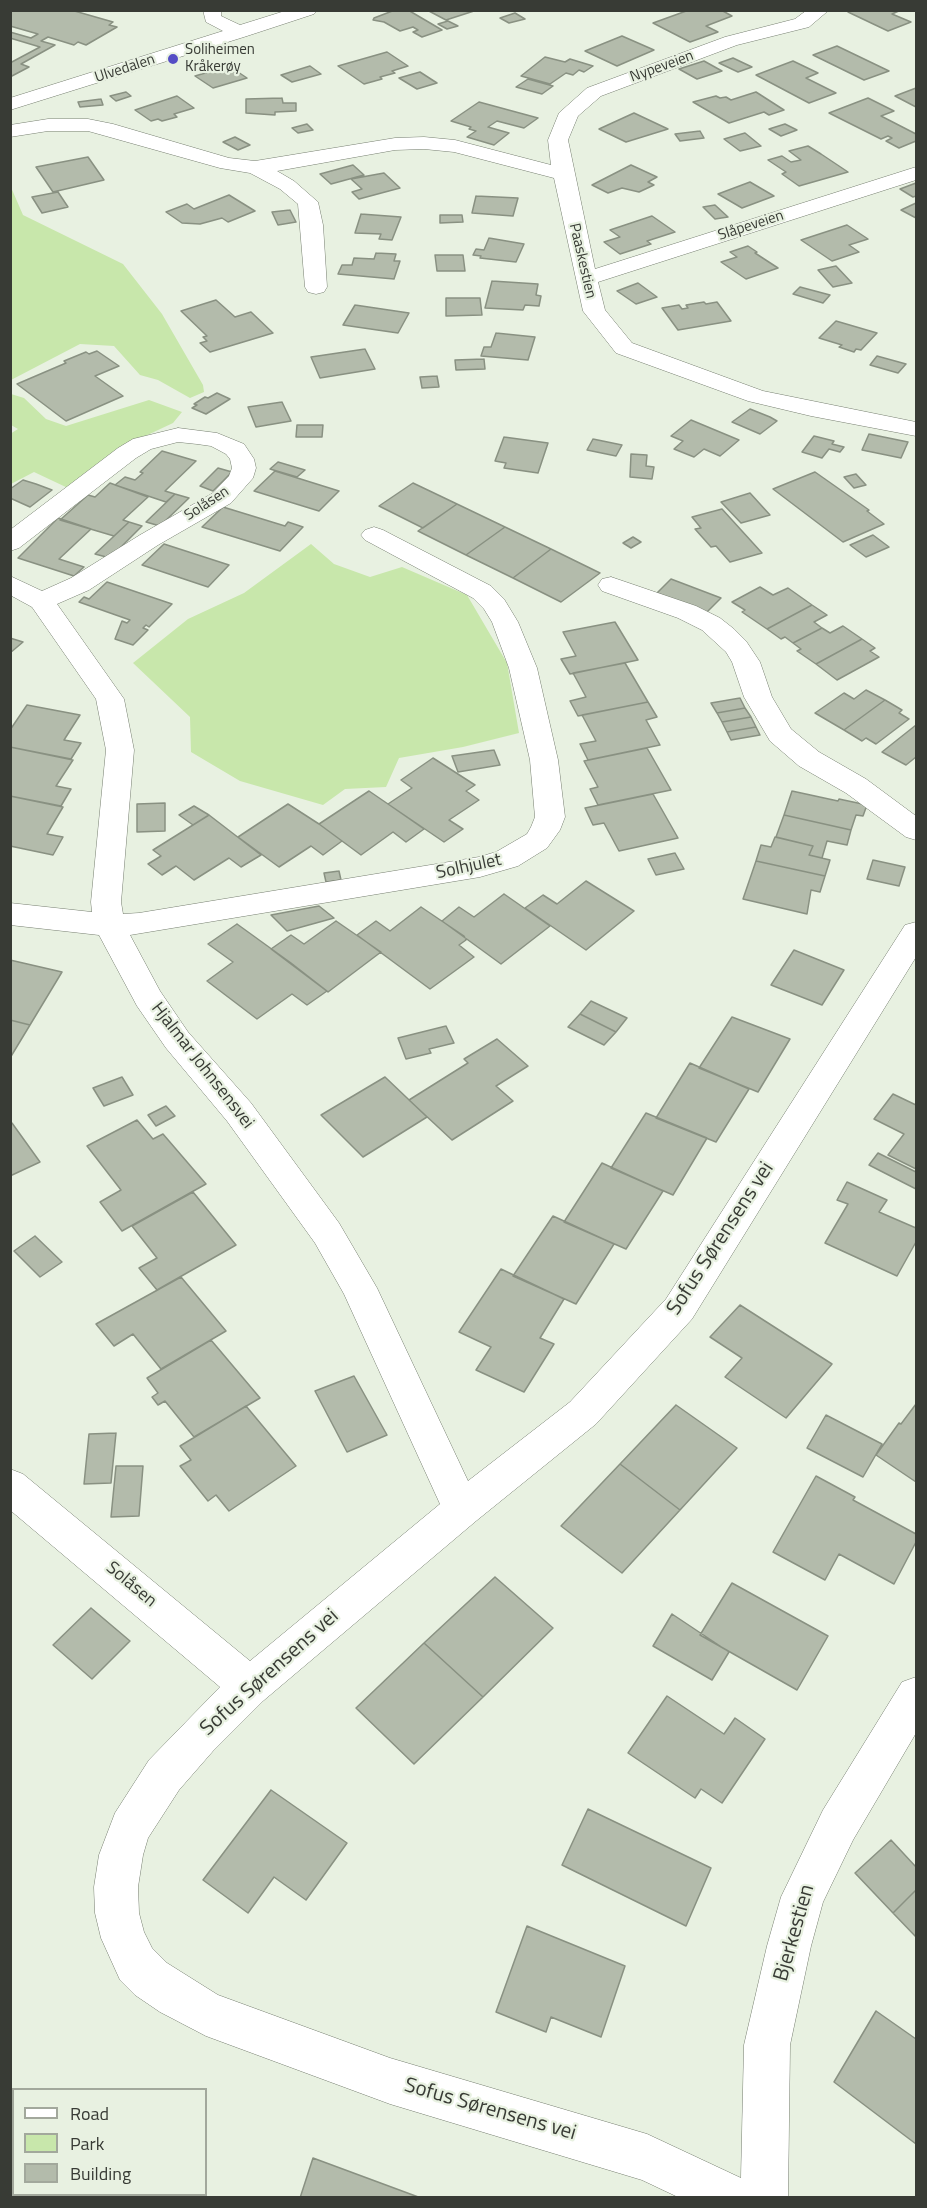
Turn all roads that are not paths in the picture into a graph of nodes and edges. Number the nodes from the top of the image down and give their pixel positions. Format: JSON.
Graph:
{"nodes":[{"id":1,"x":212,"y":10,"type":"edge"},
{"id":2,"x":308,"y":10,"type":"edge"},
{"id":3,"x":820,"y":10,"type":"edge"},
{"id":4,"x":240,"y":32,"type":"junction"},
{"id":5,"x":10,"y":104,"type":"edge"},
{"id":6,"x":10,"y":131,"type":"edge"},
{"id":7,"x":255,"y":167,"type":"junction"},
{"id":8,"x":916,"y":173,"type":"edge"},
{"id":9,"x":563,"y":174,"type":"junction"},
{"id":10,"x":586,"y":279,"type":"junction"},
{"id":11,"x":316,"y":287,"type":"dead end"},
{"id":12,"x":916,"y":429,"type":"edge"},
{"id":13,"x":374,"y":535,"type":"dead end"},
{"id":14,"x":10,"y":543,"type":"edge"},
{"id":15,"x":10,"y":584,"type":"edge"},
{"id":16,"x":611,"y":585,"type":"dead end"},
{"id":17,"x":41,"y":601,"type":"junction"},
{"id":18,"x":916,"y":830,"type":"edge"},
{"id":19,"x":10,"y":914,"type":"edge"},
{"id":20,"x":109,"y":925,"type":"junction"},
{"id":21,"x":916,"y":933,"type":"edge"},
{"id":22,"x":10,"y":1486,"type":"edge"},
{"id":23,"x":462,"y":1509,"type":"junction"},
{"id":24,"x":249,"y":1688,"type":"junction"},
{"id":25,"x":916,"y":1696,"type":"edge"},
{"id":26,"x":729,"y":2198,"type":"edge"},
{"id":27,"x":764,"y":2198,"type":"edge"}],
"edges":[{"from":1,"to":4,"type":"street"},
{"from":2,"to":4,"type":"street","name":"Ulvedalen"},
{"from":3,"to":9,"type":"street","name":"Nypeveien"},
{"from":4,"to":5,"type":"street","name":"Ulvedalen"},
{"from":6,"to":7,"type":"street"},
{"from":7,"to":9,"type":"street"},
{"from":7,"to":11,"type":"street"},
{"from":8,"to":10,"type":"street","name":"Slåpeveien"},
{"from":9,"to":10,"type":"street","name":"Paaskestien"},
{"from":10,"to":12,"type":"street","name":"Paaskestien"},
{"from":13,"to":20,"type":"street","name":"Solhjulet"},
{"from":14,"to":17,"type":"street","name":"Solåsen"},
{"from":15,"to":17,"type":"street","name":"Hjalmar Johnsensvei"},
{"from":16,"to":18,"type":"street"},
{"from":17,"to":20,"type":"street","name":"Hjalmar Johnsensvei"},
{"from":19,"to":20,"type":"street","name":"Solhjulet"},
{"from":20,"to":23,"type":"street","name":"Hjalmar Johnsensvei"},
{"from":21,"to":23,"type":"street","name":"Sofus Sørensens vei"},
{"from":22,"to":24,"type":"street","name":"Solåsen"},
{"from":23,"to":24,"type":"street","name":"Sofus Sørensens vei"},
{"from":24,"to":26,"type":"street","name":"Sofus Sørensens vei"},
{"from":25,"to":27,"type":"street","name":"Bjerkestien"}]}
